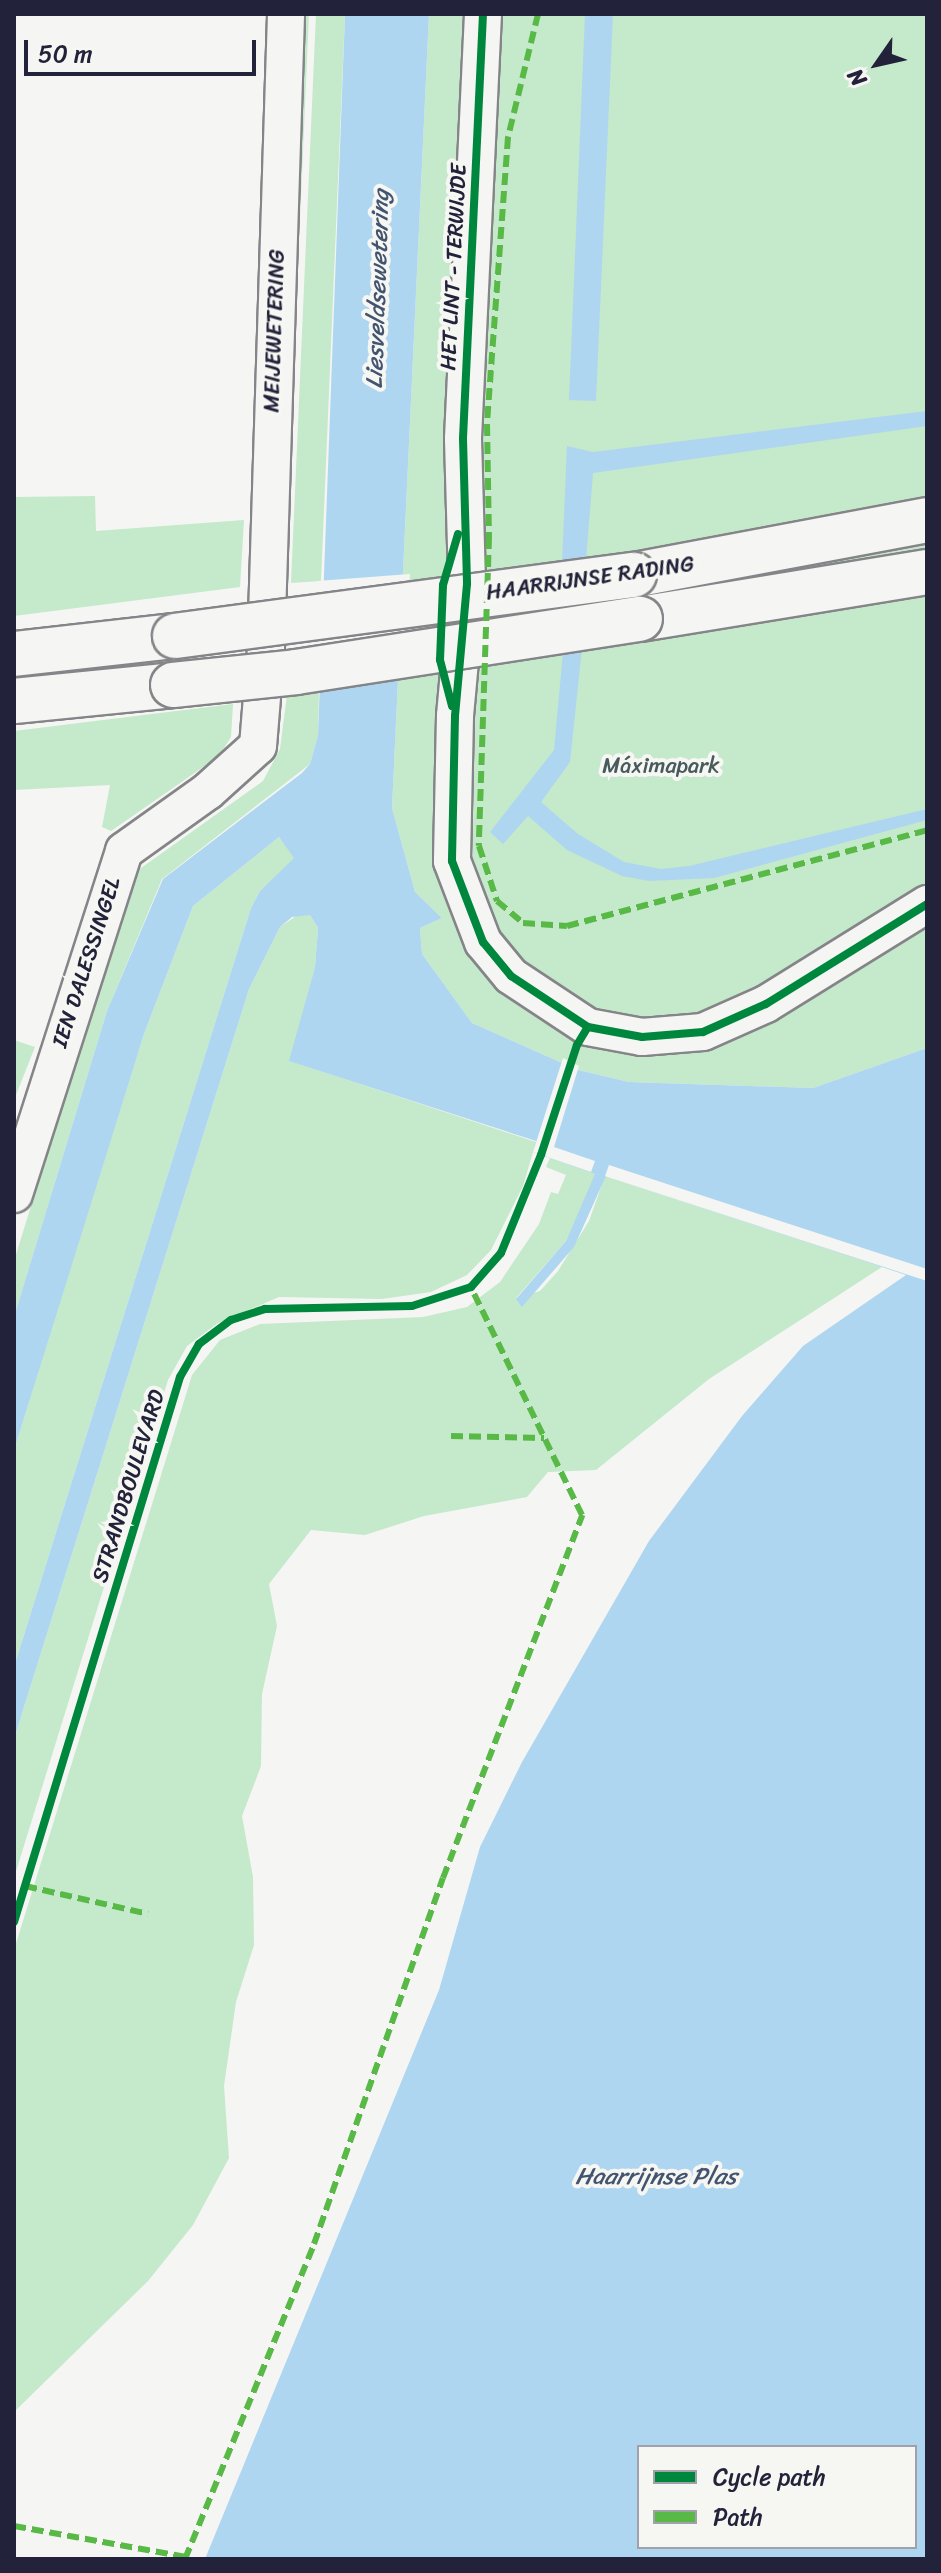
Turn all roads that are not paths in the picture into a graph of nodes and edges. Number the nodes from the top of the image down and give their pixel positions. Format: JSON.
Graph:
{"nodes":[{"id":1,"x":286,"y":14,"type":"edge"},
{"id":2,"x":483,"y":14,"type":"edge"},
{"id":3,"x":927,"y":520,"type":"edge"},
{"id":4,"x":927,"y":572,"type":"edge"},
{"id":5,"x":266,"y":648,"type":"joint"},
{"id":6,"x":14,"y":654,"type":"edge"},
{"id":7,"x":14,"y":701,"type":"edge"},
{"id":8,"x":927,"y":904,"type":"edge"},
{"id":9,"x":14,"y":1194,"type":"edge"}],
"edges":[{"from":1,"to":5,"type":"street","name":"MEIJEWETERING"},
{"from":2,"to":8,"type":"street","name":"HET LINT - TERWIJDE"},
{"from":3,"to":6,"type":"main road","name":"HAARRIJNSE RADING","bridge":true},
{"from":4,"to":7,"type":"main road","bridge":true},
{"from":5,"to":9,"type":"street","name":"IEN DALESSINGEL"}]}
